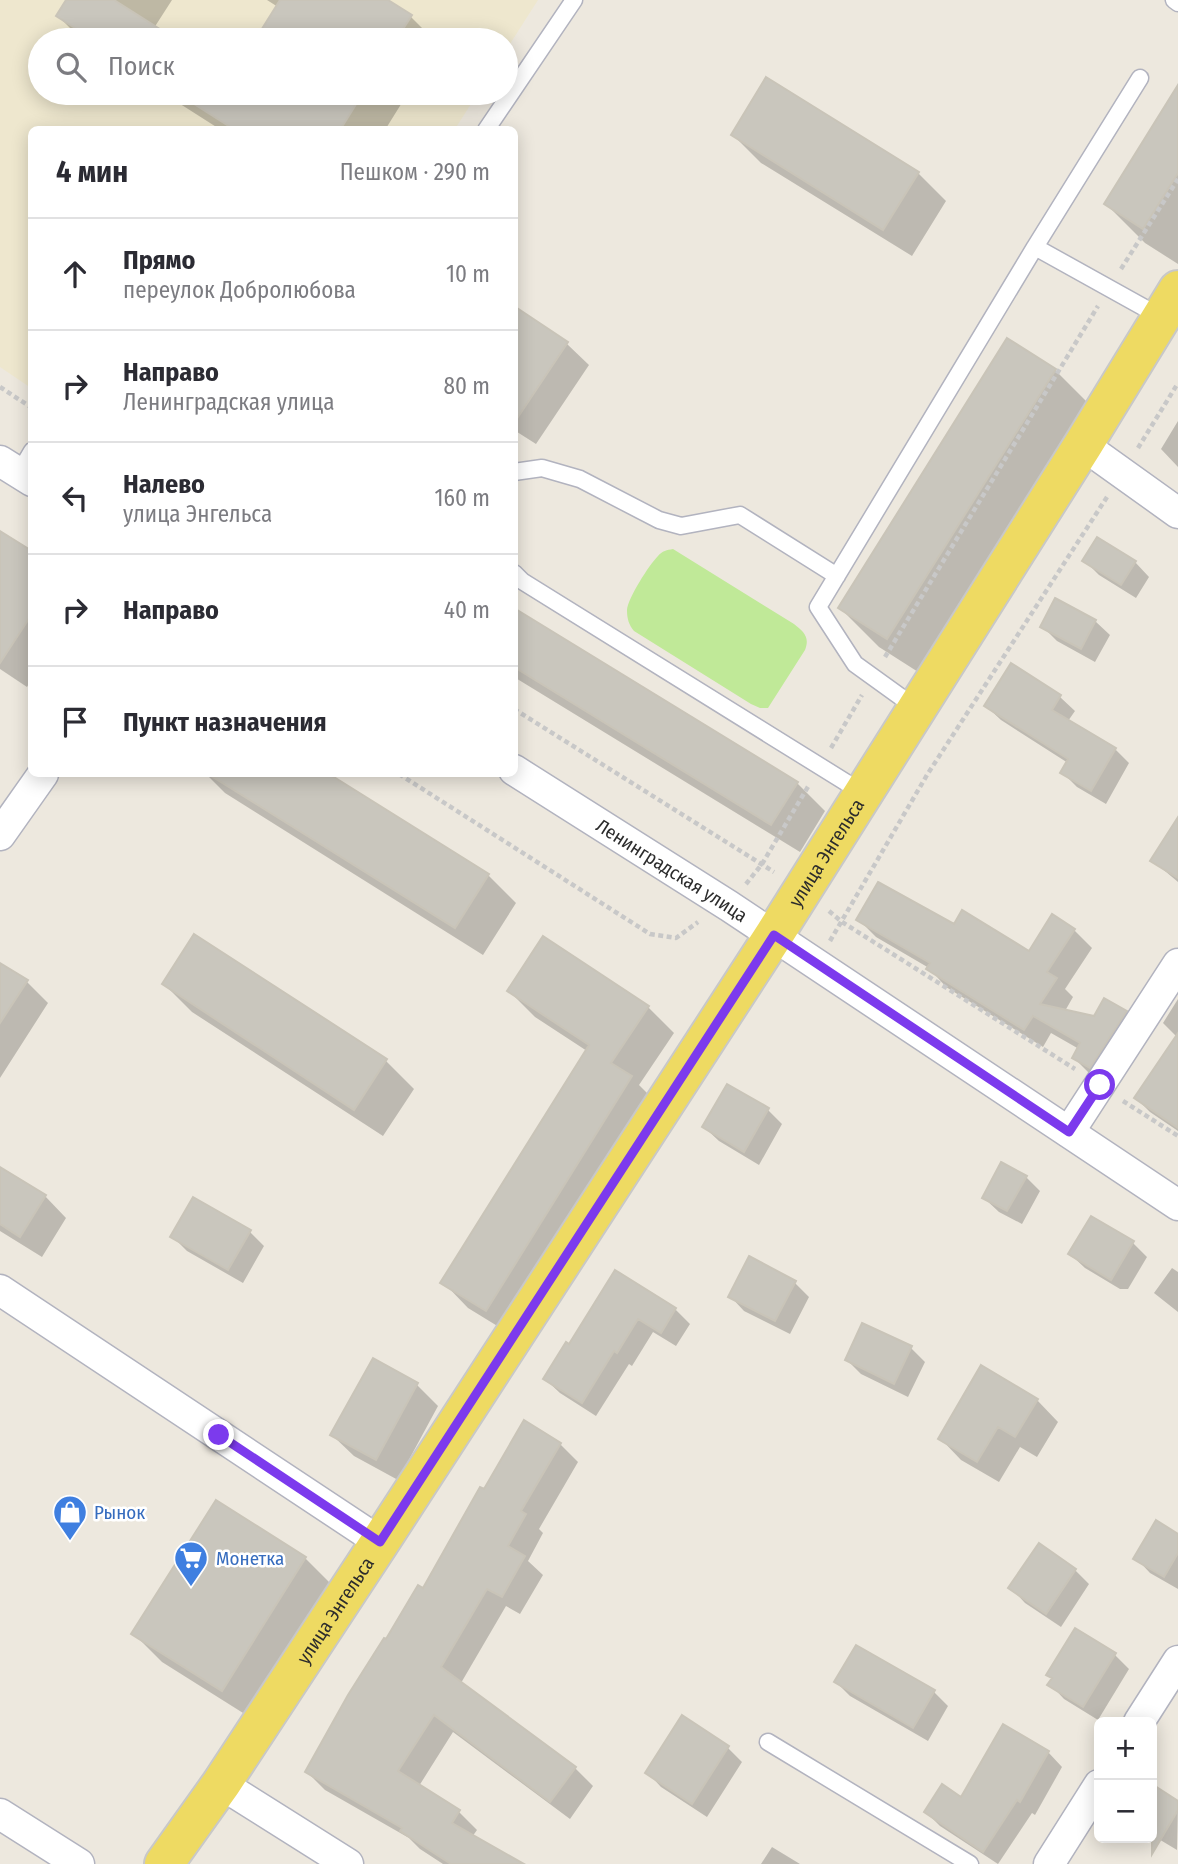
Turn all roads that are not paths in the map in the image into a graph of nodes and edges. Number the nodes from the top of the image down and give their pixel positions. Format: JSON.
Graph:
{"nodes":[{"id":1,"x":574,"y":0,"type":"edge"},
{"id":2,"x":1140,"y":78,"type":"dead end"},
{"id":3,"x":518,"y":83,"type":"edge"},
{"id":4,"x":503,"y":105,"type":"edge"},
{"id":5,"x":489,"y":126,"type":"edge"},
{"id":6,"x":1035,"y":247,"type":"junction"},
{"id":7,"x":1169,"y":304,"type":"edge"},
{"id":8,"x":1083,"y":445,"type":"junction"},
{"id":9,"x":518,"y":471,"type":"edge"},
{"id":10,"x":1178,"y":513,"type":"edge"},
{"id":11,"x":837,"y":576,"type":"junction"},
{"id":12,"x":518,"y":577,"type":"edge"},
{"id":13,"x":916,"y":708,"type":"junction"},
{"id":14,"x":518,"y":773,"type":"edge"},
{"id":15,"x":41,"y":777,"type":"edge"},
{"id":16,"x":863,"y":793,"type":"junction"},
{"id":17,"x":0,"y":835,"type":"edge"},
{"id":18,"x":774,"y":935,"type":"junction"},
{"id":19,"x":1178,"y":964,"type":"edge"},
{"id":20,"x":1069,"y":1132,"type":"junction"},
{"id":21,"x":1178,"y":1205,"type":"edge"},
{"id":22,"x":0,"y":1290,"type":"edge"},
{"id":23,"x":380,"y":1542,"type":"junction"},
{"id":24,"x":1178,"y":1661,"type":"edge"},
{"id":25,"x":1142,"y":1717,"type":"edge"},
{"id":26,"x":768,"y":1742,"type":"dead end"},
{"id":27,"x":220,"y":1784,"type":"junction"},
{"id":28,"x":1094,"y":1793,"type":"edge"},
{"id":29,"x":0,"y":1814,"type":"edge"},
{"id":30,"x":79,"y":1864,"type":"edge"},
{"id":31,"x":164,"y":1864,"type":"edge"},
{"id":32,"x":348,"y":1864,"type":"edge"},
{"id":33,"x":970,"y":1864,"type":"edge"},
{"id":34,"x":1049,"y":1864,"type":"edge"}],
"edges":[{"from":1,"to":3,"type":"lane"},
{"from":2,"to":6,"type":"lane"},
{"from":4,"to":5,"type":"lane"},
{"from":6,"to":7,"type":"lane"},
{"from":6,"to":11,"type":"lane"},
{"from":7,"to":8,"type":"main road","name":"улица Энгельса"},
{"from":8,"to":10,"type":"street"},
{"from":8,"to":13,"type":"main road","name":"улица Энгельса"},
{"from":9,"to":11,"type":"lane"},
{"from":11,"to":13,"type":"lane"},
{"from":12,"to":16,"type":"lane"},
{"from":13,"to":16,"type":"main road","name":"улица Энгельса"},
{"from":14,"to":18,"type":"street","name":"Ленинградская улица"},
{"from":15,"to":17,"type":"street"},
{"from":16,"to":18,"type":"main road","name":"улица Энгельса"},
{"from":18,"to":20,"type":"street","name":"Ленинградская улица"},
{"from":18,"to":23,"type":"main road","name":"улица Энгельса"},
{"from":19,"to":20,"type":"street"},
{"from":20,"to":21,"type":"street","name":"Ленинградская улица"},
{"from":22,"to":23,"type":"street"},
{"from":23,"to":27,"type":"main road","name":"улица Энгельса"},
{"from":24,"to":25,"type":"street"},
{"from":26,"to":33,"type":"lane"},
{"from":27,"to":31,"type":"main road","name":"улица Энгельса"},
{"from":27,"to":32,"type":"street"},
{"from":28,"to":34,"type":"street"},
{"from":29,"to":30,"type":"street"}]}
